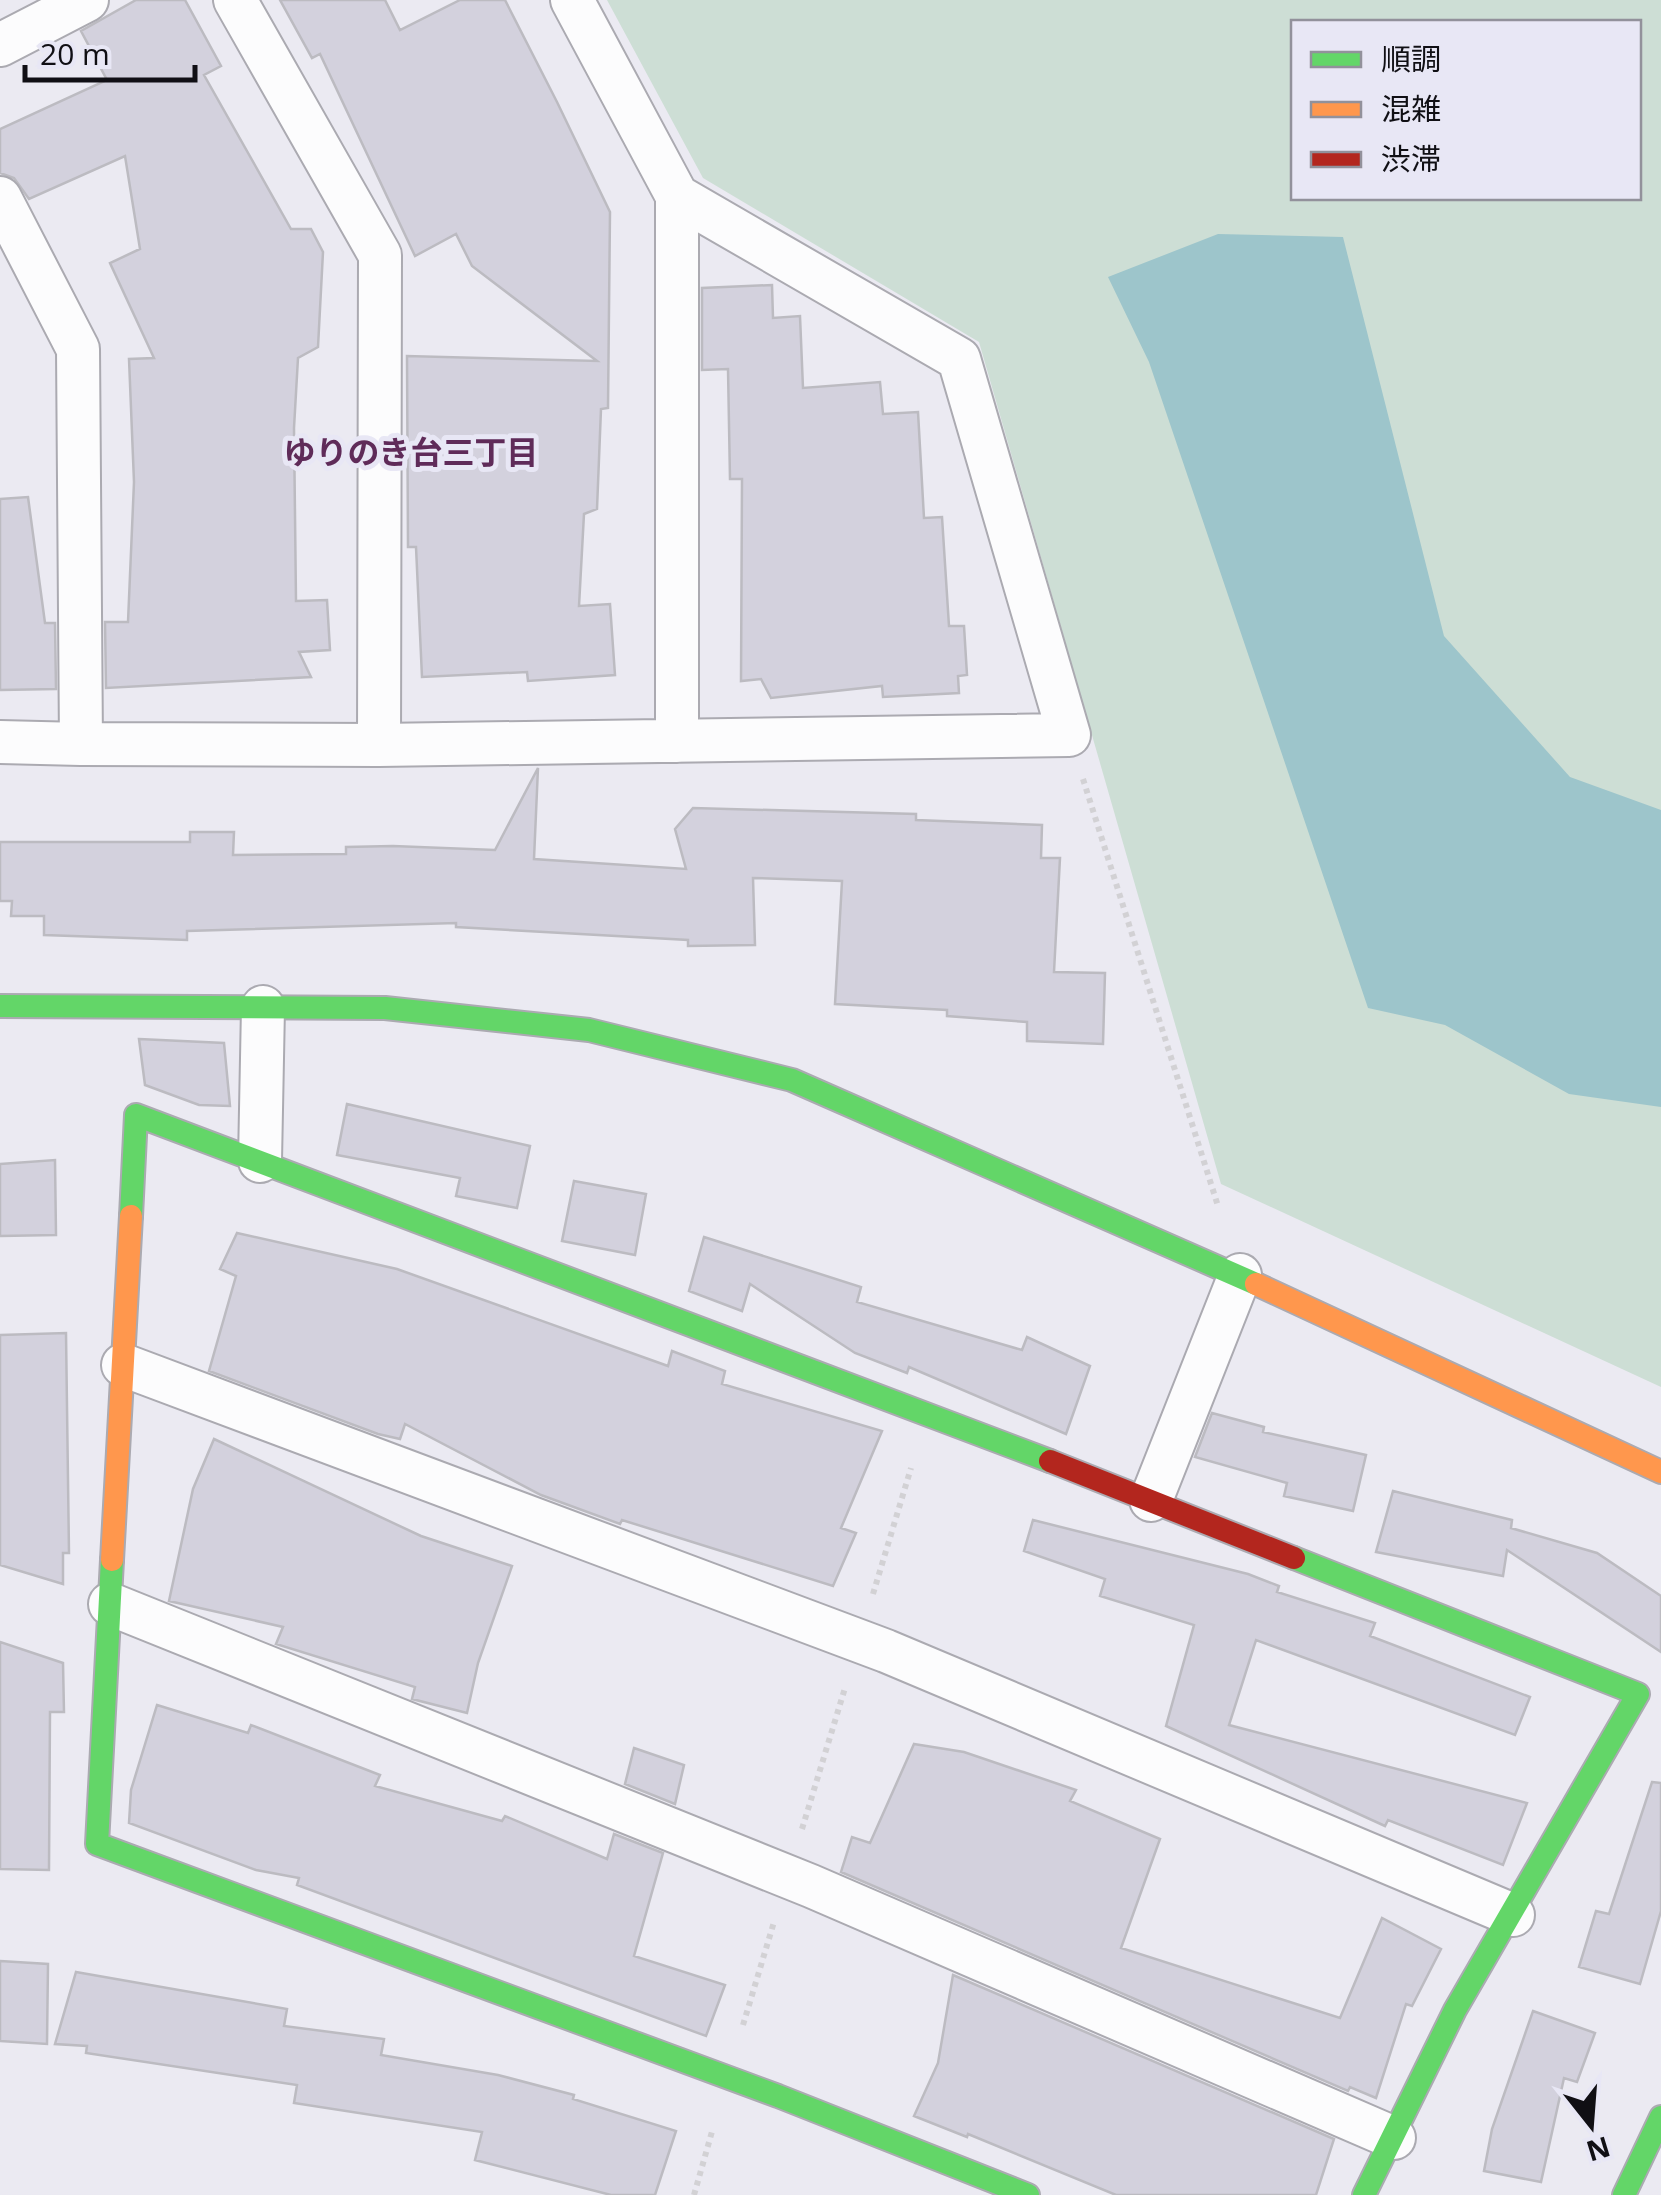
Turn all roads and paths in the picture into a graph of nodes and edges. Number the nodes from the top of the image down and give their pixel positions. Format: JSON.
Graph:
{"nodes":[{"id":1,"x":87,"y":0,"type":"edge"},
{"id":2,"x":235,"y":0,"type":"edge"},
{"id":3,"x":572,"y":0,"type":"edge"},
{"id":4,"x":0,"y":44,"type":"edge"},
{"id":5,"x":676,"y":196,"type":"junction"},
{"id":6,"x":0,"y":198,"type":"edge"},
{"id":7,"x":1070,"y":734,"type":"junction"},
{"id":8,"x":677,"y":741,"type":"junction"},
{"id":9,"x":0,"y":742,"type":"edge"},
{"id":10,"x":81,"y":744,"type":"junction"},
{"id":11,"x":380,"y":745,"type":"junction"},
{"id":12,"x":0,"y":1006,"type":"edge"},
{"id":13,"x":263,"y":1007,"type":"junction"},
{"id":14,"x":260,"y":1162,"type":"junction"},
{"id":15,"x":1240,"y":1275,"type":"junction"},
{"id":16,"x":123,"y":1365,"type":"junction"},
{"id":17,"x":928,"y":1414,"type":"junction"},
{"id":18,"x":1661,"y":1472,"type":"edge"},
{"id":19,"x":1151,"y":1500,"type":"junction"},
{"id":20,"x":870,"y":1603,"type":"dead end"},
{"id":21,"x":110,"y":1604,"type":"junction"},
{"id":22,"x":848,"y":1679,"type":"dead end"},
{"id":23,"x":802,"y":1831,"type":"dead end"},
{"id":24,"x":779,"y":1907,"type":"dead end"},
{"id":25,"x":1513,"y":1914,"type":"junction"},
{"id":26,"x":727,"y":2078,"type":"junction"},
{"id":27,"x":1661,"y":2117,"type":"edge"},
{"id":28,"x":1394,"y":2138,"type":"junction"},
{"id":29,"x":1028,"y":2195,"type":"edge"},
{"id":30,"x":1364,"y":2195,"type":"edge"},
{"id":31,"x":1624,"y":2195,"type":"edge"}],
"edges":[{"from":1,"to":4,"type":"street"},
{"from":2,"to":11,"type":"street"},
{"from":3,"to":5,"type":"street"},
{"from":5,"to":7,"type":"street"},
{"from":5,"to":8,"type":"street"},
{"from":6,"to":10,"type":"street"},
{"from":7,"to":8,"type":"street"},
{"from":7,"to":15,"type":"path"},
{"from":8,"to":11,"type":"street"},
{"from":9,"to":10,"type":"street"},
{"from":10,"to":11,"type":"street"},
{"from":12,"to":13,"type":"street"},
{"from":13,"to":14,"type":"street"},
{"from":13,"to":15,"type":"street"},
{"from":14,"to":16,"type":"street"},
{"from":14,"to":17,"type":"street"},
{"from":15,"to":18,"type":"street"},
{"from":15,"to":19,"type":"street"},
{"from":16,"to":21,"type":"street"},
{"from":16,"to":25,"type":"street"},
{"from":17,"to":19,"type":"street"},
{"from":17,"to":20,"type":"path"},
{"from":19,"to":25,"type":"street"},
{"from":21,"to":26,"type":"street"},
{"from":21,"to":28,"type":"street"},
{"from":22,"to":23,"type":"path"},
{"from":24,"to":26,"type":"path"},
{"from":25,"to":28,"type":"street"},
{"from":26,"to":29,"type":"street"},
{"from":27,"to":31,"type":"street"},
{"from":28,"to":30,"type":"street"}]}
